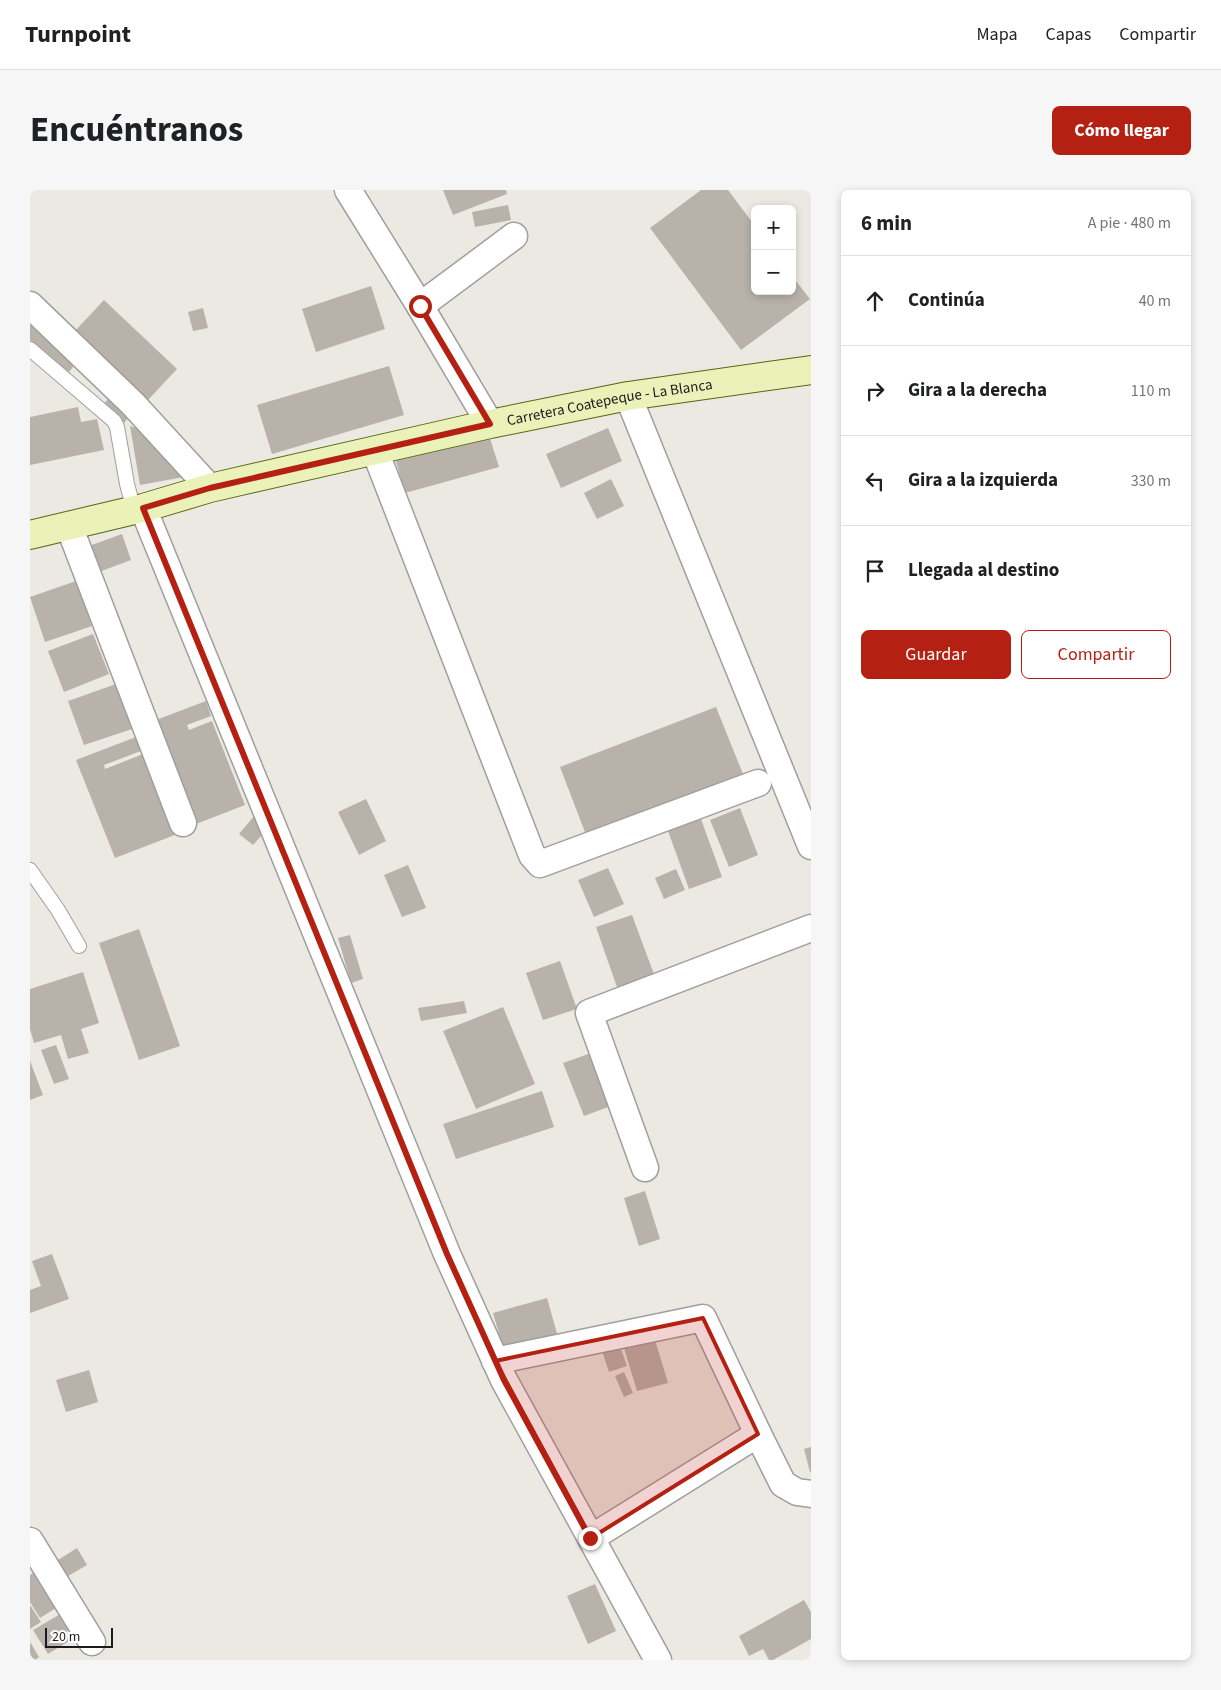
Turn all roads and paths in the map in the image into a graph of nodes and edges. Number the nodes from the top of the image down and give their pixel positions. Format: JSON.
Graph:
{"nodes":[{"id":1,"x":348,"y":190,"type":"edge"},
{"id":2,"x":514,"y":236,"type":"dead end"},
{"id":3,"x":30,"y":305,"type":"edge"},
{"id":4,"x":420,"y":306,"type":"junction"},
{"id":5,"x":30,"y":350,"type":"edge"},
{"id":6,"x":811,"y":370,"type":"edge"},
{"id":7,"x":628,"y":396,"type":"junction"},
{"id":8,"x":490,"y":424,"type":"junction"},
{"id":9,"x":375,"y":451,"type":"junction"},
{"id":10,"x":210,"y":488,"type":"junction"},
{"id":11,"x":138,"y":509,"type":"junction"},
{"id":12,"x":69,"y":526,"type":"junction"},
{"id":13,"x":30,"y":534,"type":"edge"},
{"id":14,"x":758,"y":783,"type":"dead end"},
{"id":15,"x":183,"y":823,"type":"dead end"},
{"id":16,"x":811,"y":846,"type":"edge"},
{"id":17,"x":30,"y":870,"type":"edge"},
{"id":18,"x":811,"y":928,"type":"edge"},
{"id":19,"x":79,"y":946,"type":"dead end"},
{"id":20,"x":645,"y":1168,"type":"dead end"},
{"id":21,"x":495,"y":1361,"type":"junction"},
{"id":22,"x":758,"y":1434,"type":"junction"},
{"id":23,"x":811,"y":1494,"type":"edge"},
{"id":24,"x":590,"y":1538,"type":"junction"},
{"id":25,"x":30,"y":1541,"type":"edge"},
{"id":26,"x":92,"y":1642,"type":"dead end"},
{"id":27,"x":658,"y":1660,"type":"edge"}],
"edges":[{"from":1,"to":4,"type":"street"},
{"from":2,"to":4,"type":"street"},
{"from":3,"to":10,"type":"street"},
{"from":4,"to":8,"type":"street"},
{"from":5,"to":11,"type":"lane"},
{"from":6,"to":7,"type":"main road","name":"Carretera Coatepeque - La Blanca"},
{"from":7,"to":8,"type":"main road","name":"Carretera Coatepeque - La Blanca"},
{"from":7,"to":16,"type":"street"},
{"from":8,"to":9,"type":"main road","name":"Carretera Coatepeque - La Blanca"},
{"from":9,"to":10,"type":"main road","name":"Carretera Coatepeque - La Blanca"},
{"from":9,"to":14,"type":"street"},
{"from":10,"to":11,"type":"main road","name":"Carretera Coatepeque - La Blanca"},
{"from":11,"to":12,"type":"main road","name":"Carretera Coatepeque - La Blanca"},
{"from":11,"to":21,"type":"street"},
{"from":12,"to":13,"type":"main road","name":"Carretera Coatepeque - La Blanca"},
{"from":12,"to":15,"type":"street"},
{"from":17,"to":19,"type":"lane"},
{"from":18,"to":20,"type":"street"},
{"from":21,"to":22,"type":"street"},
{"from":21,"to":24,"type":"street"},
{"from":22,"to":23,"type":"street"},
{"from":22,"to":24,"type":"street"},
{"from":24,"to":27,"type":"street"},
{"from":25,"to":26,"type":"street"}]}
